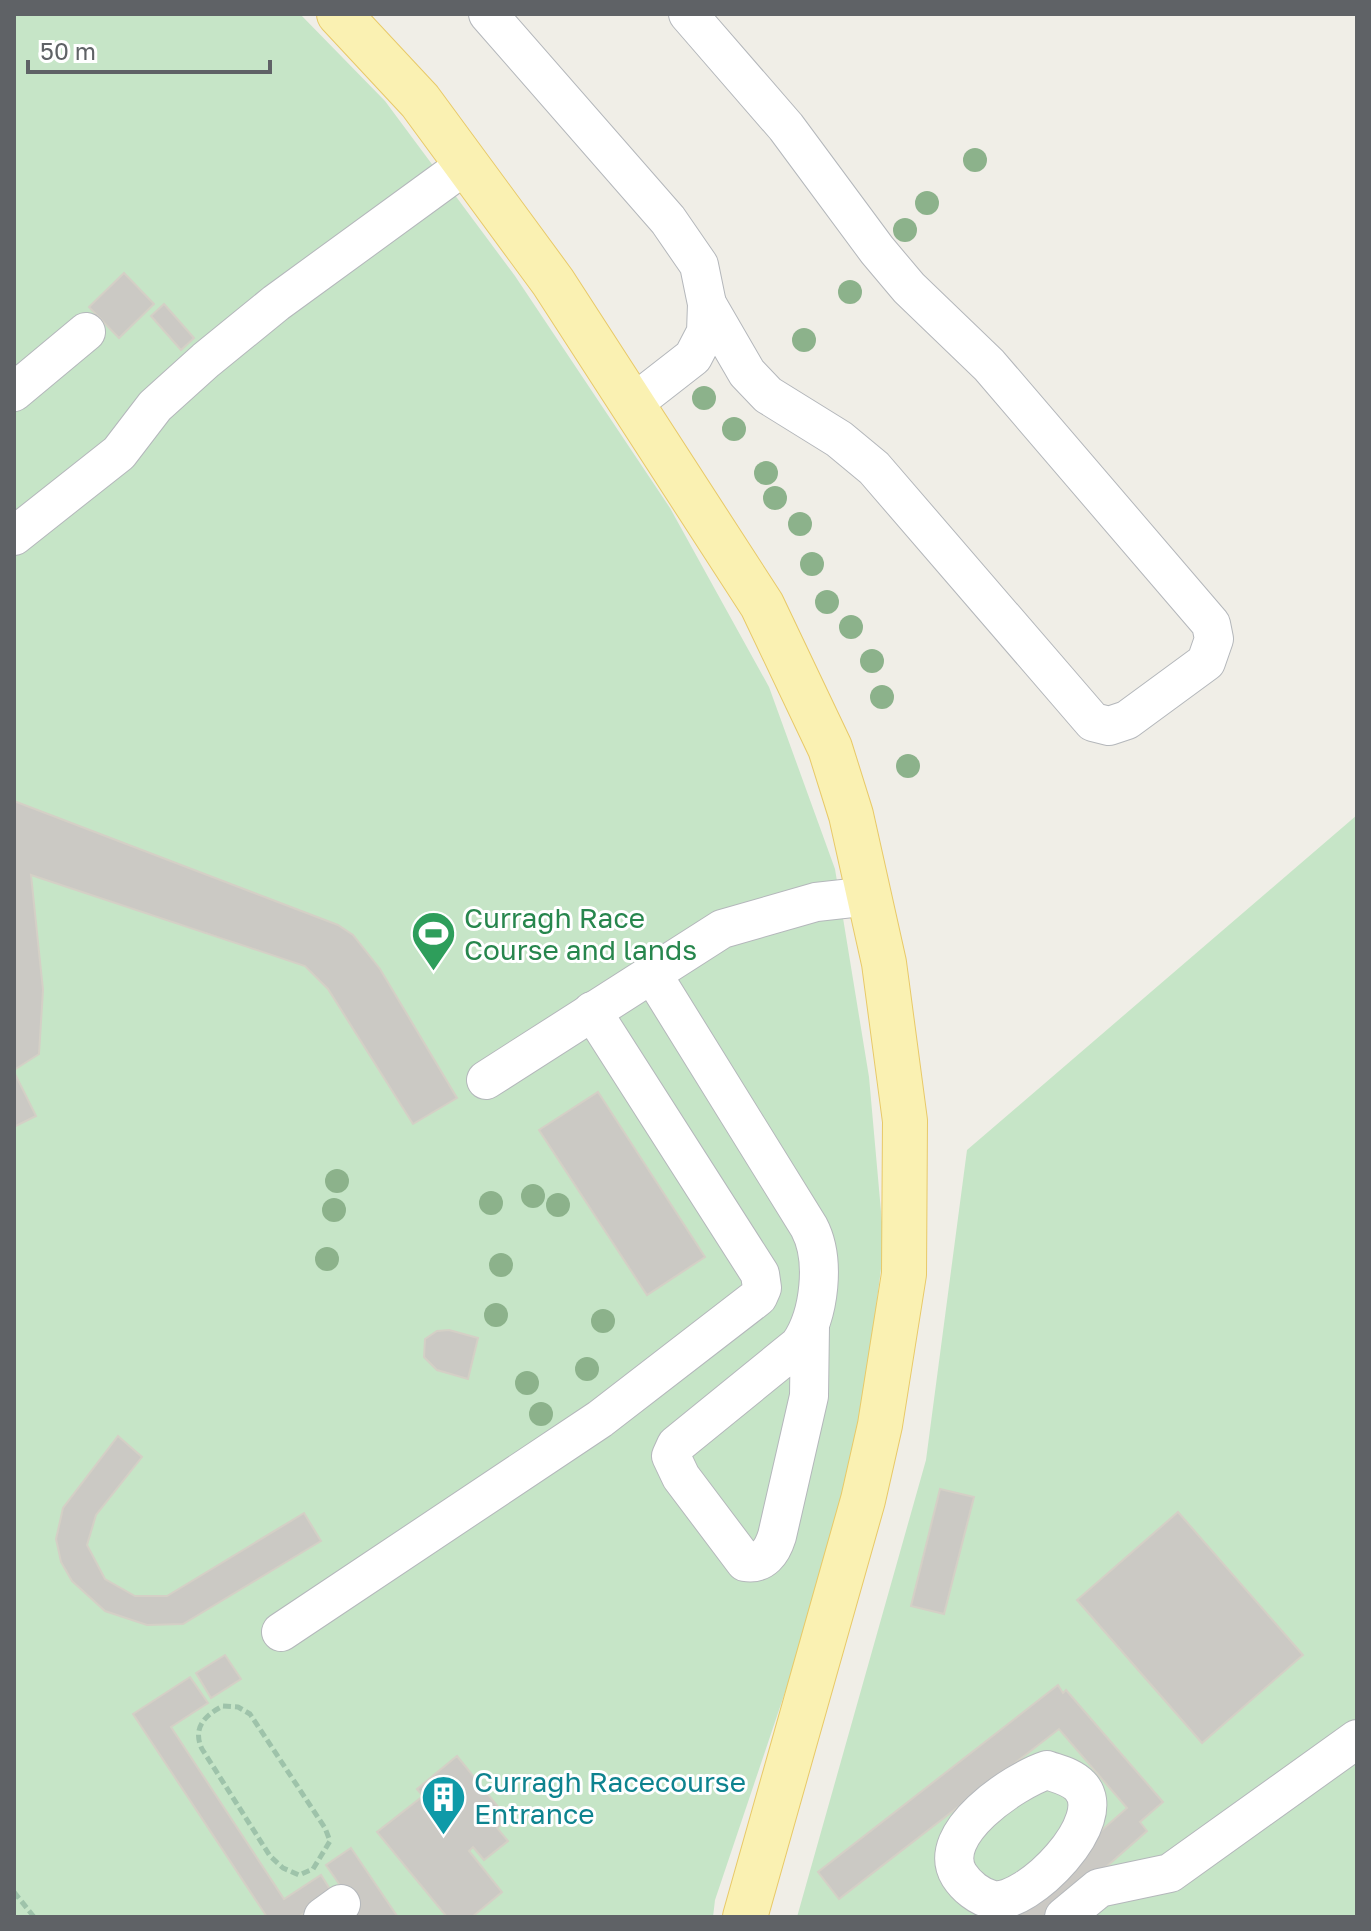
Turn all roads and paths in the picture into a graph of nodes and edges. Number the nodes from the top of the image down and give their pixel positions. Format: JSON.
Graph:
{"nodes":[{"id":1,"x":339,"y":14,"type":"edge"},
{"id":2,"x":488,"y":14,"type":"edge"},
{"id":3,"x":688,"y":14,"type":"edge"},
{"id":4,"x":468,"y":163,"type":"junction"},
{"id":5,"x":707,"y":304,"type":"junction"},
{"id":6,"x":86,"y":332,"type":"dead end"},
{"id":7,"x":14,"y":392,"type":"edge"},
{"id":8,"x":634,"y":403,"type":"junction"},
{"id":9,"x":14,"y":536,"type":"edge"},
{"id":10,"x":870,"y":896,"type":"junction"},
{"id":11,"x":651,"y":972,"type":"junction"},
{"id":12,"x":592,"y":1011,"type":"junction"},
{"id":13,"x":486,"y":1080,"type":"dead end"},
{"id":14,"x":810,"y":1326,"type":"junction"},
{"id":15,"x":281,"y":1632,"type":"dead end"},
{"id":16,"x":1357,"y":1739,"type":"edge"},
{"id":17,"x":275,"y":1749,"type":"joint"},
{"id":18,"x":14,"y":1892,"type":"edge"},
{"id":19,"x":34,"y":1917,"type":"edge"},
{"id":20,"x":745,"y":1917,"type":"edge"},
{"id":21,"x":1064,"y":1917,"type":"edge"}],
"edges":[{"from":1,"to":4,"type":"main road"},
{"from":2,"to":5,"type":"lane"},
{"from":3,"to":5,"type":"lane"},
{"from":4,"to":8,"type":"main road"},
{"from":4,"to":9,"type":"lane"},
{"from":5,"to":8,"type":"lane"},
{"from":6,"to":7,"type":"lane"},
{"from":8,"to":10,"type":"main road"},
{"from":10,"to":11,"type":"lane"},
{"from":10,"to":20,"type":"main road"},
{"from":11,"to":12,"type":"lane"},
{"from":11,"to":14,"type":"lane"},
{"from":12,"to":13,"type":"lane"},
{"from":12,"to":15,"type":"lane"},
{"from":14,"to":14,"type":"lane"},
{"from":16,"to":21,"type":"lane"},
{"from":17,"to":17,"type":"path"},
{"from":18,"to":19,"type":"path"}]}
